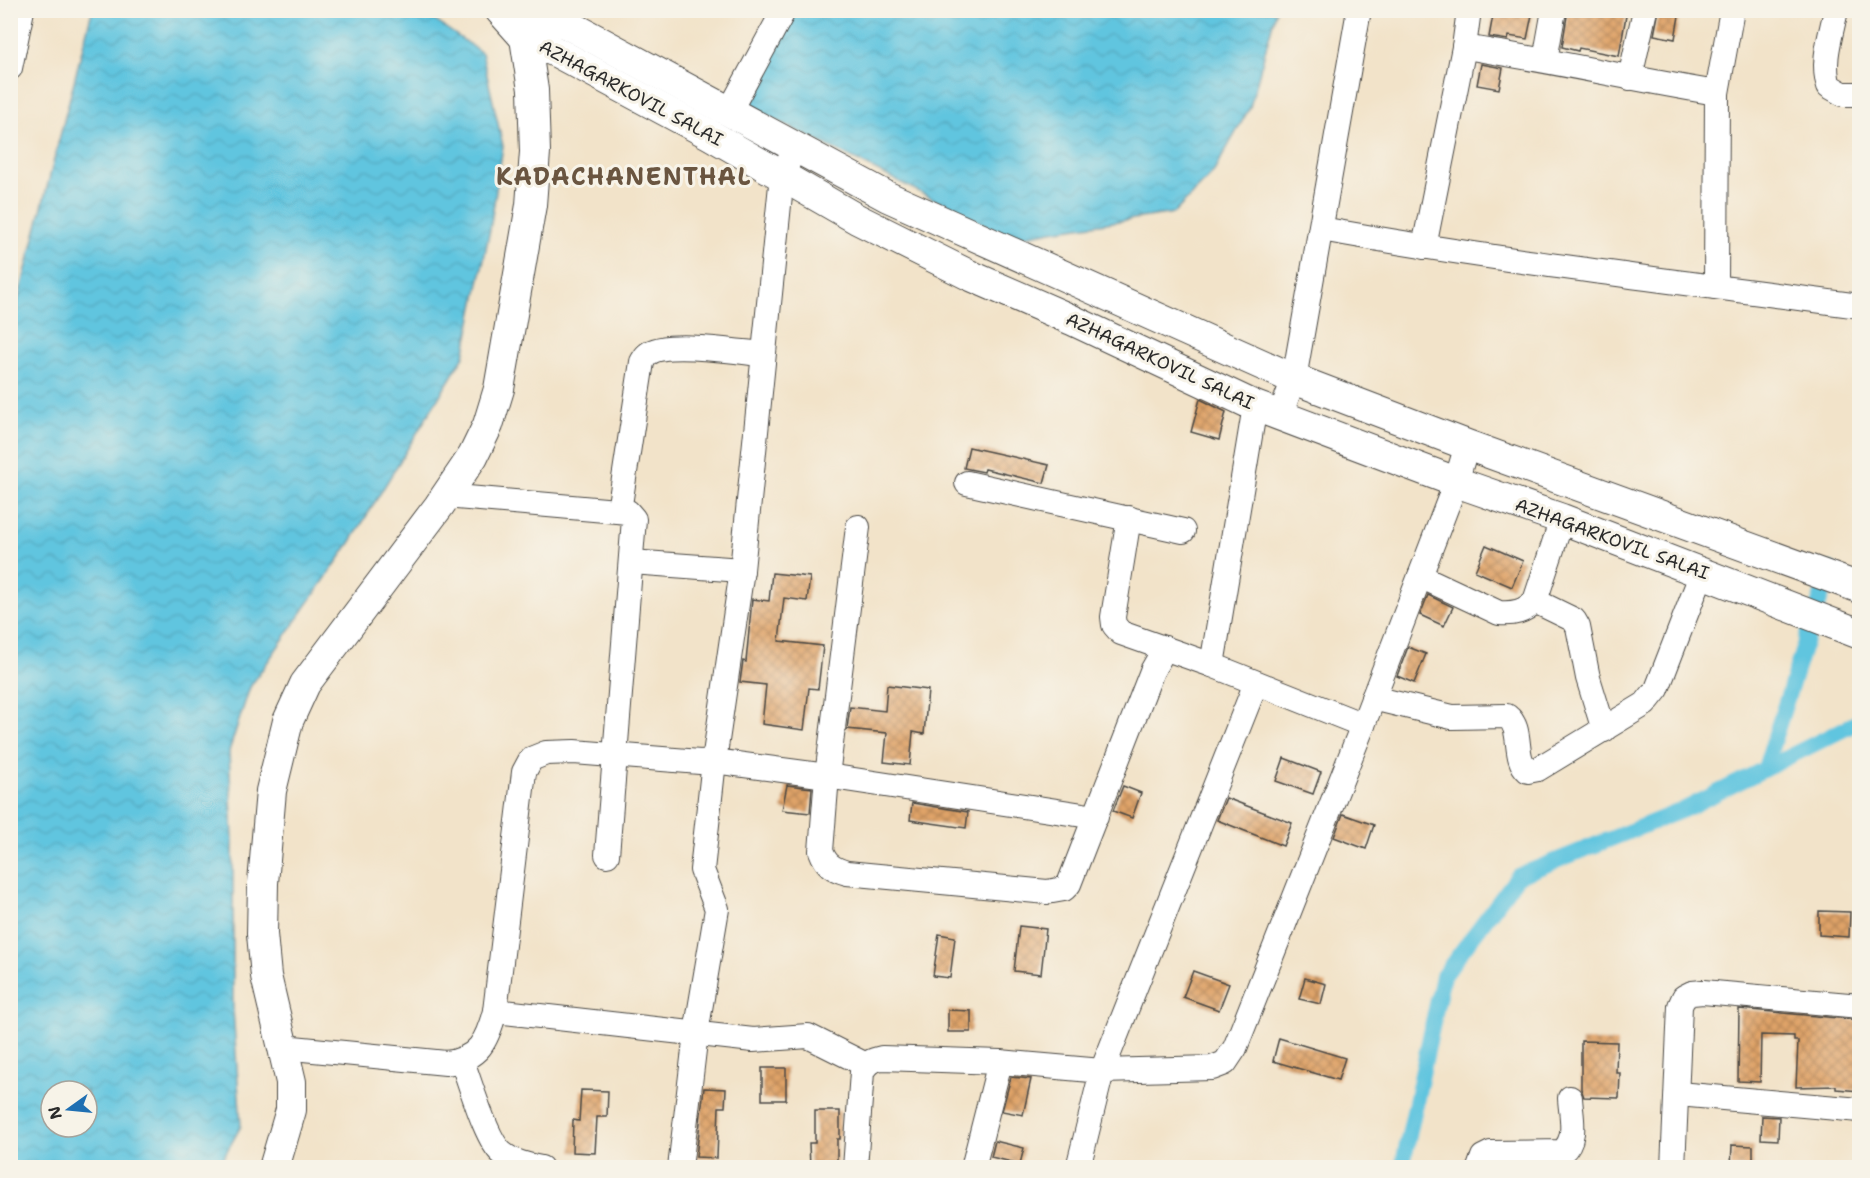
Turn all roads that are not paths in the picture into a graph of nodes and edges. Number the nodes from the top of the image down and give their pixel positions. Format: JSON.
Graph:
{"nodes":[{"id":1,"x":22,"y":10,"type":"edge"},
{"id":2,"x":500,"y":10,"type":"edge"},
{"id":3,"x":784,"y":10,"type":"edge"},
{"id":4,"x":1359,"y":10,"type":"edge"},
{"id":5,"x":1469,"y":10,"type":"edge"},
{"id":6,"x":1554,"y":10,"type":"edge"},
{"id":7,"x":1645,"y":10,"type":"edge"},
{"id":8,"x":1732,"y":10,"type":"edge"},
{"id":9,"x":1836,"y":10,"type":"edge"},
{"id":10,"x":526,"y":21,"type":"edge"},
{"id":11,"x":1464,"y":47,"type":"junction"},
{"id":12,"x":1545,"y":60,"type":"junction"},
{"id":13,"x":10,"y":68,"type":"edge"},
{"id":14,"x":1629,"y":78,"type":"junction"},
{"id":15,"x":1717,"y":93,"type":"junction"},
{"id":16,"x":1860,"y":94,"type":"edge"},
{"id":17,"x":730,"y":110,"type":"junction"},
{"id":18,"x":796,"y":147,"type":"junction"},
{"id":19,"x":782,"y":175,"type":"junction"},
{"id":20,"x":1321,"y":229,"type":"junction"},
{"id":21,"x":1424,"y":248,"type":"junction"},
{"id":22,"x":1716,"y":287,"type":"junction"},
{"id":23,"x":1860,"y":306,"type":"edge"},
{"id":24,"x":762,"y":354,"type":"junction"},
{"id":25,"x":1294,"y":379,"type":"junction"},
{"id":26,"x":1268,"y":410,"type":"junction"},
{"id":27,"x":1467,"y":445,"type":"junction"},
{"id":28,"x":1456,"y":482,"type":"junction"},
{"id":29,"x":967,"y":483,"type":"dead end"},
{"id":30,"x":446,"y":496,"type":"junction"},
{"id":31,"x":619,"y":511,"type":"junction"},
{"id":32,"x":1129,"y":518,"type":"junction"},
{"id":33,"x":1562,"y":519,"type":"junction"},
{"id":34,"x":858,"y":527,"type":"dead end"},
{"id":35,"x":1183,"y":531,"type":"dead end"},
{"id":36,"x":631,"y":562,"type":"junction"},
{"id":37,"x":742,"y":570,"type":"junction"},
{"id":38,"x":1702,"y":573,"type":"junction"},
{"id":39,"x":1420,"y":576,"type":"junction"},
{"id":40,"x":1839,"y":581,"type":"edge"},
{"id":41,"x":1535,"y":601,"type":"junction"},
{"id":42,"x":1860,"y":634,"type":"edge"},
{"id":43,"x":1165,"y":648,"type":"junction"},
{"id":44,"x":1212,"y":665,"type":"junction"},
{"id":45,"x":1256,"y":683,"type":"junction"},
{"id":46,"x":1373,"y":698,"type":"junction"},
{"id":47,"x":1363,"y":725,"type":"junction"},
{"id":48,"x":1604,"y":730,"type":"junction"},
{"id":49,"x":616,"y":756,"type":"junction"},
{"id":50,"x":714,"y":762,"type":"junction"},
{"id":51,"x":827,"y":776,"type":"junction"},
{"id":52,"x":1096,"y":817,"type":"junction"},
{"id":53,"x":607,"y":855,"type":"dead end"},
{"id":54,"x":1860,"y":994,"type":"edge"},
{"id":55,"x":1859,"y":1006,"type":"edge"},
{"id":56,"x":495,"y":1011,"type":"junction"},
{"id":57,"x":696,"y":1033,"type":"junction"},
{"id":58,"x":283,"y":1047,"type":"junction"},
{"id":59,"x":462,"y":1061,"type":"junction"},
{"id":60,"x":1000,"y":1062,"type":"junction"},
{"id":61,"x":866,"y":1065,"type":"junction"},
{"id":62,"x":1102,"y":1071,"type":"junction"},
{"id":63,"x":1678,"y":1094,"type":"junction"},
{"id":64,"x":1570,"y":1098,"type":"dead end"},
{"id":65,"x":1860,"y":1110,"type":"edge"},
{"id":66,"x":274,"y":1167,"type":"edge"},
{"id":67,"x":541,"y":1167,"type":"edge"},
{"id":68,"x":680,"y":1167,"type":"edge"},
{"id":69,"x":855,"y":1167,"type":"edge"},
{"id":70,"x":973,"y":1167,"type":"edge"},
{"id":71,"x":1078,"y":1167,"type":"edge"},
{"id":72,"x":1479,"y":1167,"type":"edge"},
{"id":73,"x":1673,"y":1167,"type":"edge"}],
"edges":[{"from":1,"to":13,"type":"street"},
{"from":2,"to":10,"type":"main road","name":"AZHAGARKOVIL SALAI"},
{"from":3,"to":17,"type":"street"},
{"from":4,"to":20,"type":"street"},
{"from":5,"to":11,"type":"street"},
{"from":6,"to":12,"type":"street"},
{"from":7,"to":14,"type":"street"},
{"from":8,"to":15,"type":"street"},
{"from":9,"to":16,"type":"street"},
{"from":10,"to":17,"type":"main road","name":"AZHAGARKOVIL SALAI"},
{"from":10,"to":19,"type":"main road","name":"AZHAGARKOVIL SALAI"},
{"from":10,"to":30,"type":"main road"},
{"from":11,"to":12,"type":"street"},
{"from":11,"to":21,"type":"street"},
{"from":12,"to":14,"type":"street"},
{"from":14,"to":15,"type":"street"},
{"from":15,"to":22,"type":"street"},
{"from":17,"to":18,"type":"main road","name":"AZHAGARKOVIL SALAI"},
{"from":18,"to":19,"type":"street"},
{"from":18,"to":25,"type":"main road","name":"AZHAGARKOVIL SALAI"},
{"from":19,"to":24,"type":"street"},
{"from":19,"to":26,"type":"main road","name":"AZHAGARKOVIL SALAI"},
{"from":20,"to":21,"type":"street"},
{"from":20,"to":25,"type":"street"},
{"from":21,"to":22,"type":"street"},
{"from":22,"to":23,"type":"street"},
{"from":24,"to":31,"type":"street"},
{"from":24,"to":37,"type":"street"},
{"from":25,"to":26,"type":"street"},
{"from":25,"to":27,"type":"main road","name":"AZHAGARKOVIL SALAI"},
{"from":26,"to":28,"type":"main road","name":"AZHAGARKOVIL SALAI"},
{"from":26,"to":44,"type":"street"},
{"from":27,"to":28,"type":"street"},
{"from":27,"to":40,"type":"main road","name":"AZHAGARKOVIL SALAI"},
{"from":28,"to":33,"type":"main road","name":"AZHAGARKOVIL SALAI"},
{"from":28,"to":39,"type":"street"},
{"from":29,"to":32,"type":"street"},
{"from":30,"to":31,"type":"street"},
{"from":30,"to":58,"type":"main road"},
{"from":31,"to":36,"type":"street"},
{"from":32,"to":35,"type":"street"},
{"from":32,"to":43,"type":"street"},
{"from":33,"to":38,"type":"main road","name":"AZHAGARKOVIL SALAI"},
{"from":33,"to":41,"type":"street"},
{"from":34,"to":51,"type":"street"},
{"from":36,"to":37,"type":"street"},
{"from":36,"to":49,"type":"street"},
{"from":37,"to":50,"type":"street"},
{"from":38,"to":42,"type":"main road","name":"AZHAGARKOVIL SALAI"},
{"from":38,"to":48,"type":"street"},
{"from":39,"to":41,"type":"street"},
{"from":39,"to":46,"type":"street"},
{"from":41,"to":48,"type":"street"},
{"from":43,"to":44,"type":"street"},
{"from":43,"to":52,"type":"street"},
{"from":44,"to":45,"type":"street"},
{"from":45,"to":47,"type":"street"},
{"from":45,"to":62,"type":"street"},
{"from":46,"to":47,"type":"street"},
{"from":46,"to":48,"type":"street"},
{"from":47,"to":62,"type":"street"},
{"from":49,"to":50,"type":"street"},
{"from":49,"to":53,"type":"street"},
{"from":49,"to":56,"type":"street"},
{"from":50,"to":51,"type":"street"},
{"from":50,"to":57,"type":"street"},
{"from":51,"to":52,"type":"street"},
{"from":51,"to":52,"type":"street"},
{"from":54,"to":55,"type":"street"},
{"from":55,"to":63,"type":"street"},
{"from":56,"to":57,"type":"street"},
{"from":56,"to":59,"type":"street"},
{"from":57,"to":61,"type":"street"},
{"from":57,"to":68,"type":"street"},
{"from":58,"to":59,"type":"street"},
{"from":58,"to":66,"type":"main road"},
{"from":59,"to":67,"type":"street"},
{"from":60,"to":61,"type":"street"},
{"from":60,"to":62,"type":"street"},
{"from":60,"to":70,"type":"street"},
{"from":61,"to":69,"type":"street"},
{"from":62,"to":71,"type":"street"},
{"from":63,"to":65,"type":"street"},
{"from":63,"to":73,"type":"street"},
{"from":64,"to":72,"type":"street"}]}
